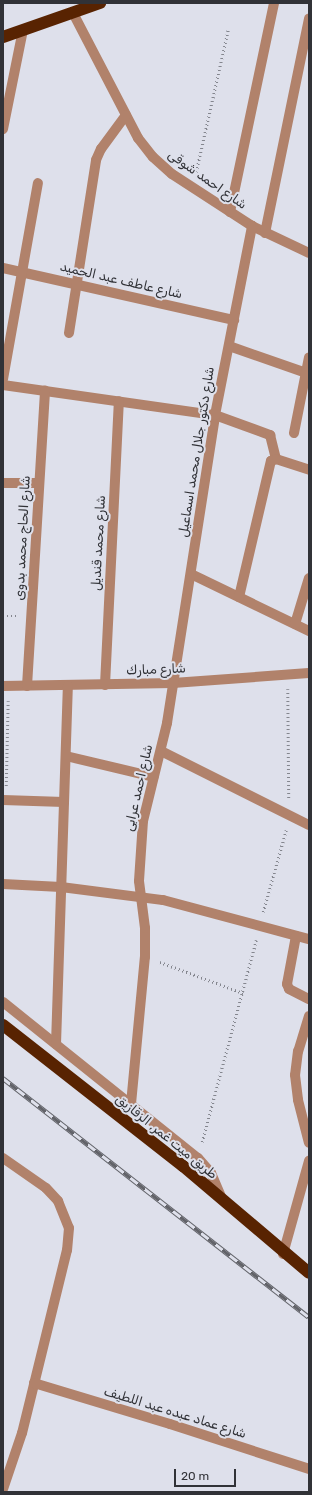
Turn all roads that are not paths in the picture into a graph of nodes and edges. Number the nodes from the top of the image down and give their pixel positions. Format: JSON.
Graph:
{"nodes":[{"id":1,"x":100,"y":3,"type":"edge"},
{"id":2,"x":274,"y":3,"type":"edge"},
{"id":3,"x":73,"y":13,"type":"junction"},
{"id":4,"x":309,"y":18,"type":"edge"},
{"id":5,"x":23,"y":30,"type":"junction"},
{"id":6,"x":3,"y":37,"type":"edge"},
{"id":7,"x":126,"y":115,"type":"junction"},
{"id":8,"x":3,"y":129,"type":"edge"},
{"id":9,"x":38,"y":183,"type":"dead end"},
{"id":10,"x":230,"y":212,"type":"junction"},
{"id":11,"x":252,"y":226,"type":"junction"},
{"id":12,"x":265,"y":232,"type":"junction"},
{"id":13,"x":309,"y":253,"type":"edge"},
{"id":14,"x":3,"y":268,"type":"edge"},
{"id":15,"x":22,"y":272,"type":"junction"},
{"id":16,"x":75,"y":284,"type":"junction"},
{"id":17,"x":234,"y":320,"type":"junction"},
{"id":18,"x":69,"y":333,"type":"dead end"},
{"id":19,"x":229,"y":346,"type":"junction"},
{"id":20,"x":309,"y":357,"type":"edge"},
{"id":21,"x":307,"y":373,"type":"edge"},
{"id":22,"x":3,"y":379,"type":"edge"},
{"id":23,"x":3,"y":385,"type":"edge"},
{"id":24,"x":45,"y":391,"type":"junction"},
{"id":25,"x":118,"y":402,"type":"junction"},
{"id":26,"x":215,"y":415,"type":"junction"},
{"id":27,"x":294,"y":433,"type":"dead end"},
{"id":28,"x":276,"y":458,"type":"junction"},
{"id":29,"x":309,"y":470,"type":"edge"},
{"id":30,"x":3,"y":483,"type":"edge"},
{"id":31,"x":39,"y":483,"type":"junction"},
{"id":32,"x":191,"y":574,"type":"junction"},
{"id":33,"x":309,"y":578,"type":"edge"},
{"id":34,"x":239,"y":597,"type":"junction"},
{"id":35,"x":295,"y":624,"type":"junction"},
{"id":36,"x":309,"y":631,"type":"edge"},
{"id":37,"x":309,"y":673,"type":"edge"},
{"id":38,"x":173,"y":683,"type":"junction"},
{"id":39,"x":105,"y":685,"type":"junction"},
{"id":40,"x":5,"y":686,"type":"edge"},
{"id":41,"x":27,"y":686,"type":"junction"},
{"id":42,"x":68,"y":686,"type":"junction"},
{"id":43,"x":161,"y":751,"type":"junction"},
{"id":44,"x":66,"y":756,"type":"junction"},
{"id":45,"x":154,"y":777,"type":"junction"},
{"id":46,"x":4,"y":800,"type":"edge"},
{"id":47,"x":64,"y":802,"type":"junction"},
{"id":48,"x":309,"y":825,"type":"edge"},
{"id":49,"x":3,"y":884,"type":"edge"},
{"id":50,"x":60,"y":887,"type":"junction"},
{"id":51,"x":142,"y":899,"type":"junction"},
{"id":52,"x":296,"y":936,"type":"junction"},
{"id":53,"x":309,"y":939,"type":"edge"},
{"id":54,"x":309,"y":999,"type":"edge"},
{"id":55,"x":3,"y":1002,"type":"edge"},
{"id":56,"x":309,"y":1016,"type":"edge"},
{"id":57,"x":3,"y":1025,"type":"edge"},
{"id":58,"x":56,"y":1044,"type":"junction"},
{"id":59,"x":131,"y":1104,"type":"junction"},
{"id":60,"x":309,"y":1143,"type":"edge"},
{"id":61,"x":3,"y":1158,"type":"edge"},
{"id":62,"x":309,"y":1160,"type":"edge"},
{"id":63,"x":224,"y":1204,"type":"junction"},
{"id":64,"x":283,"y":1254,"type":"junction"},
{"id":65,"x":309,"y":1273,"type":"edge"},
{"id":66,"x":34,"y":1384,"type":"junction"},
{"id":67,"x":309,"y":1469,"type":"edge"},
{"id":68,"x":3,"y":1489,"type":"edge"}],
"edges":[{"from":1,"to":3,"type":"highway"},
{"from":2,"to":10,"type":"street"},
{"from":3,"to":5,"type":"highway"},
{"from":3,"to":7,"type":"street","name":"شارع احمد شوقى"},
{"from":4,"to":12,"type":"street"},
{"from":5,"to":6,"type":"highway"},
{"from":5,"to":8,"type":"street"},
{"from":7,"to":10,"type":"street","name":"شارع احمد شوقى"},
{"from":7,"to":16,"type":"street"},
{"from":9,"to":15,"type":"street"},
{"from":10,"to":11,"type":"street","name":"شارع احمد شوقى"},
{"from":11,"to":12,"type":"street","name":"شارع احمد شوقى"},
{"from":11,"to":17,"type":"street","name":"شارع دكتور جلال محمد اسماعيل"},
{"from":12,"to":13,"type":"street","name":"شارع احمد شوقى"},
{"from":14,"to":15,"type":"street","name":"شارع عاطف عبد الحميد"},
{"from":15,"to":16,"type":"street","name":"شارع عاطف عبد الحميد"},
{"from":15,"to":22,"type":"street"},
{"from":16,"to":17,"type":"street","name":"شارع عاطف عبد الحميد"},
{"from":16,"to":18,"type":"street"},
{"from":17,"to":19,"type":"street","name":"شارع دكتور جلال محمد اسماعيل"},
{"from":19,"to":21,"type":"street"},
{"from":19,"to":26,"type":"street","name":"شارع دكتور جلال محمد اسماعيل"},
{"from":20,"to":21,"type":"street"},
{"from":21,"to":27,"type":"street"},
{"from":23,"to":24,"type":"street"},
{"from":24,"to":25,"type":"street"},
{"from":24,"to":31,"type":"street","name":"شارع الحاج محمد بدوى"},
{"from":25,"to":26,"type":"street"},
{"from":25,"to":39,"type":"street","name":"شارع محمد قنديل"},
{"from":26,"to":28,"type":"street"},
{"from":26,"to":32,"type":"street","name":"شارع دكتور جلال محمد اسماعيل"},
{"from":28,"to":29,"type":"street"},
{"from":28,"to":34,"type":"street"},
{"from":30,"to":31,"type":"street"},
{"from":31,"to":41,"type":"street","name":"شارع الحاج محمد بدوى"},
{"from":32,"to":34,"type":"street"},
{"from":32,"to":38,"type":"street","name":"شارع دكتور جلال محمد اسماعيل"},
{"from":33,"to":35,"type":"street"},
{"from":34,"to":35,"type":"street"},
{"from":35,"to":36,"type":"street"},
{"from":37,"to":38,"type":"street","name":"شارع مبارك"},
{"from":38,"to":39,"type":"street","name":"شارع مبارك"},
{"from":38,"to":43,"type":"street","name":"شارع احمد عرابى"},
{"from":39,"to":42,"type":"street","name":"شارع مبارك"},
{"from":40,"to":41,"type":"street","name":"شارع مبارك"},
{"from":41,"to":42,"type":"street","name":"شارع مبارك"},
{"from":42,"to":44,"type":"street"},
{"from":43,"to":45,"type":"street","name":"شارع احمد عرابى"},
{"from":43,"to":48,"type":"street"},
{"from":44,"to":45,"type":"street"},
{"from":44,"to":47,"type":"street"},
{"from":45,"to":51,"type":"street","name":"شارع احمد عرابى"},
{"from":46,"to":47,"type":"street"},
{"from":47,"to":50,"type":"street"},
{"from":49,"to":50,"type":"street"},
{"from":50,"to":51,"type":"street"},
{"from":50,"to":58,"type":"street"},
{"from":51,"to":52,"type":"street"},
{"from":51,"to":59,"type":"street","name":"شارع احمد عرابى"},
{"from":52,"to":53,"type":"street"},
{"from":52,"to":54,"type":"street"},
{"from":55,"to":58,"type":"street"},
{"from":56,"to":60,"type":"street"},
{"from":57,"to":63,"type":"highway","name":"طريق ميت غمر, الزقازيق"},
{"from":58,"to":59,"type":"street"},
{"from":59,"to":63,"type":"street"},
{"from":61,"to":66,"type":"street"},
{"from":62,"to":64,"type":"street"},
{"from":63,"to":64,"type":"highway","name":"طريق ميت غمر, الزقازيق"},
{"from":64,"to":65,"type":"highway","name":"طريق ميت غمر, الزقازيق"},
{"from":66,"to":67,"type":"street","name":"شارع عماد عبده عبد اللطيف"},
{"from":66,"to":68,"type":"street"}]}
